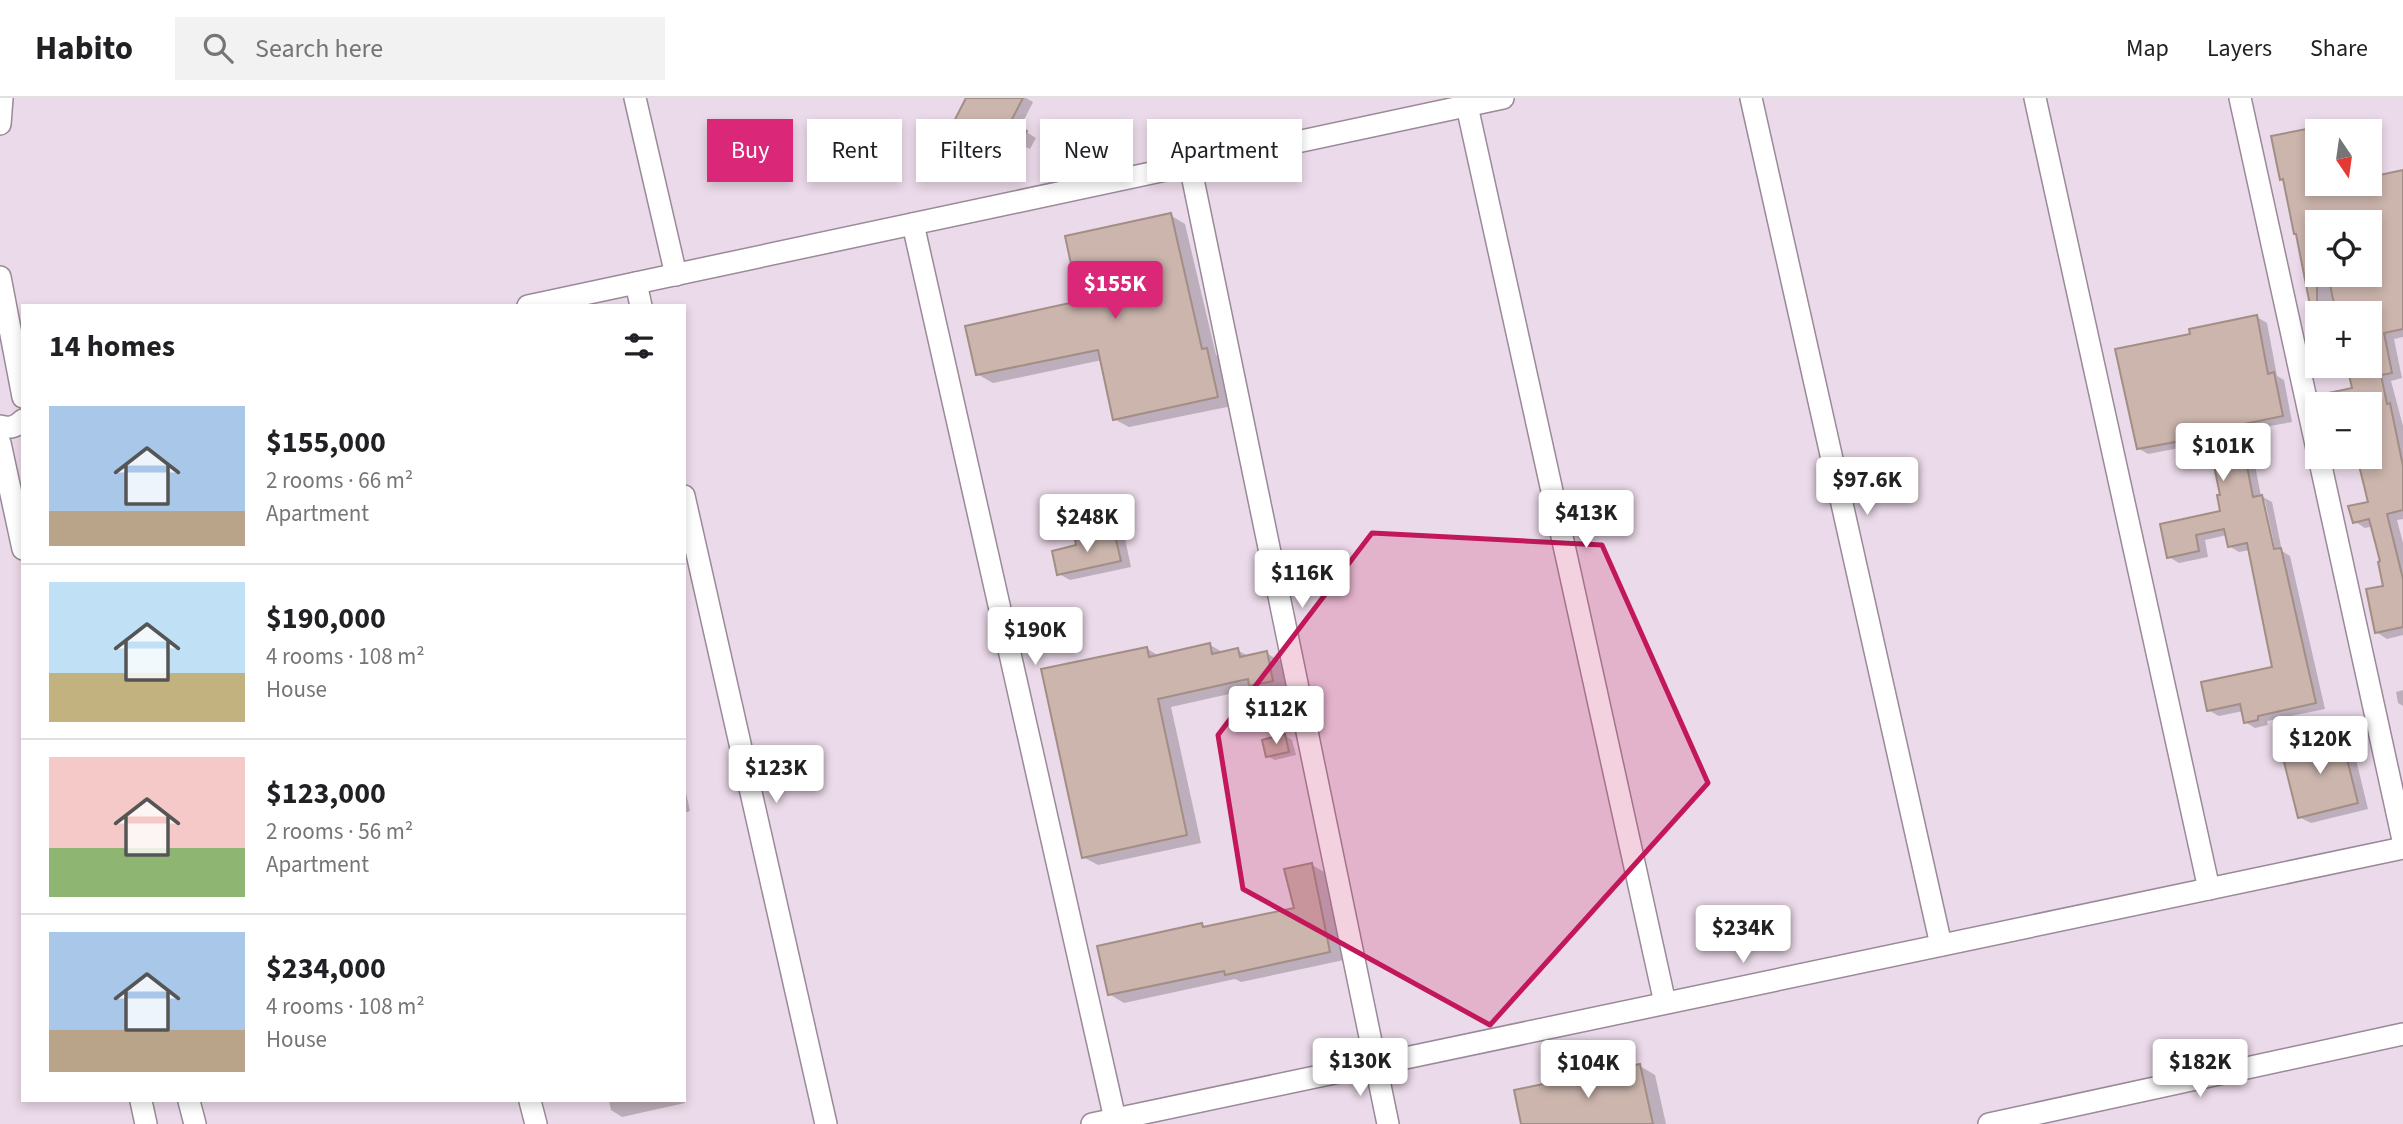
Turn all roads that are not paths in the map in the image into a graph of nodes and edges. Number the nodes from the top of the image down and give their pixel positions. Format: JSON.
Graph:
{"nodes":[{"id":1,"x":2,"y":98,"type":"edge"},
{"id":2,"x":635,"y":98,"type":"edge"},
{"id":3,"x":1503,"y":98,"type":"edge"},
{"id":4,"x":1751,"y":98,"type":"edge"},
{"id":5,"x":2035,"y":98,"type":"edge"},
{"id":6,"x":2240,"y":98,"type":"edge"},
{"id":7,"x":1466,"y":106,"type":"junction"},
{"id":8,"x":0,"y":124,"type":"edge"},
{"id":9,"x":1302,"y":141,"type":"edge"},
{"id":10,"x":1147,"y":174,"type":"edge"},
{"id":11,"x":1193,"y":182,"type":"edge"},
{"id":12,"x":913,"y":224,"type":"junction"},
{"id":13,"x":676,"y":275,"type":"junction"},
{"id":14,"x":0,"y":277,"type":"edge"},
{"id":15,"x":636,"y":283,"type":"junction"},
{"id":16,"x":537,"y":304,"type":"edge"},
{"id":17,"x":641,"y":304,"type":"edge"},
{"id":18,"x":0,"y":392,"type":"edge"},
{"id":19,"x":21,"y":392,"type":"edge"},
{"id":20,"x":2305,"y":394,"type":"edge"},
{"id":21,"x":21,"y":396,"type":"edge"},
{"id":22,"x":21,"y":422,"type":"edge"},
{"id":23,"x":0,"y":426,"type":"edge"},
{"id":24,"x":0,"y":443,"type":"edge"},
{"id":25,"x":2322,"y":469,"type":"edge"},
{"id":26,"x":686,"y":505,"type":"edge"},
{"id":27,"x":21,"y":540,"type":"edge"},
{"id":28,"x":2403,"y":840,"type":"edge"},
{"id":29,"x":2403,"y":848,"type":"edge"},
{"id":30,"x":2209,"y":889,"type":"junction"},
{"id":31,"x":1941,"y":945,"type":"junction"},
{"id":32,"x":1665,"y":1003,"type":"junction"},
{"id":33,"x":2403,"y":1034,"type":"edge"},
{"id":34,"x":1374,"y":1063,"type":"junction"},
{"id":35,"x":141,"y":1102,"type":"edge"},
{"id":36,"x":189,"y":1102,"type":"edge"},
{"id":37,"x":530,"y":1102,"type":"edge"},
{"id":38,"x":1115,"y":1119,"type":"junction"},
{"id":39,"x":146,"y":1124,"type":"edge"},
{"id":40,"x":195,"y":1124,"type":"edge"},
{"id":41,"x":536,"y":1124,"type":"edge"},
{"id":42,"x":826,"y":1124,"type":"edge"},
{"id":43,"x":1092,"y":1124,"type":"edge"},
{"id":44,"x":1388,"y":1124,"type":"edge"},
{"id":45,"x":1989,"y":1124,"type":"edge"}],
"edges":[{"from":1,"to":8,"type":"street"},
{"from":2,"to":13,"type":"street"},
{"from":3,"to":7,"type":"street"},
{"from":4,"to":31,"type":"street"},
{"from":5,"to":30,"type":"street"},
{"from":6,"to":20,"type":"street"},
{"from":7,"to":9,"type":"street"},
{"from":7,"to":32,"type":"street"},
{"from":10,"to":12,"type":"street"},
{"from":11,"to":34,"type":"street"},
{"from":12,"to":13,"type":"street"},
{"from":12,"to":38,"type":"street"},
{"from":13,"to":15,"type":"street"},
{"from":14,"to":19,"type":"street"},
{"from":15,"to":16,"type":"street"},
{"from":15,"to":17,"type":"street"},
{"from":18,"to":21,"type":"street"},
{"from":22,"to":23,"type":"street"},
{"from":24,"to":27,"type":"street"},
{"from":25,"to":28,"type":"street"},
{"from":26,"to":42,"type":"street"},
{"from":29,"to":30,"type":"street"},
{"from":30,"to":31,"type":"street"},
{"from":31,"to":32,"type":"street"},
{"from":32,"to":34,"type":"street"},
{"from":33,"to":45,"type":"street"},
{"from":34,"to":38,"type":"street"},
{"from":34,"to":44,"type":"street"},
{"from":35,"to":39,"type":"street"},
{"from":36,"to":40,"type":"street"},
{"from":37,"to":41,"type":"street"},
{"from":38,"to":43,"type":"street"}]}
